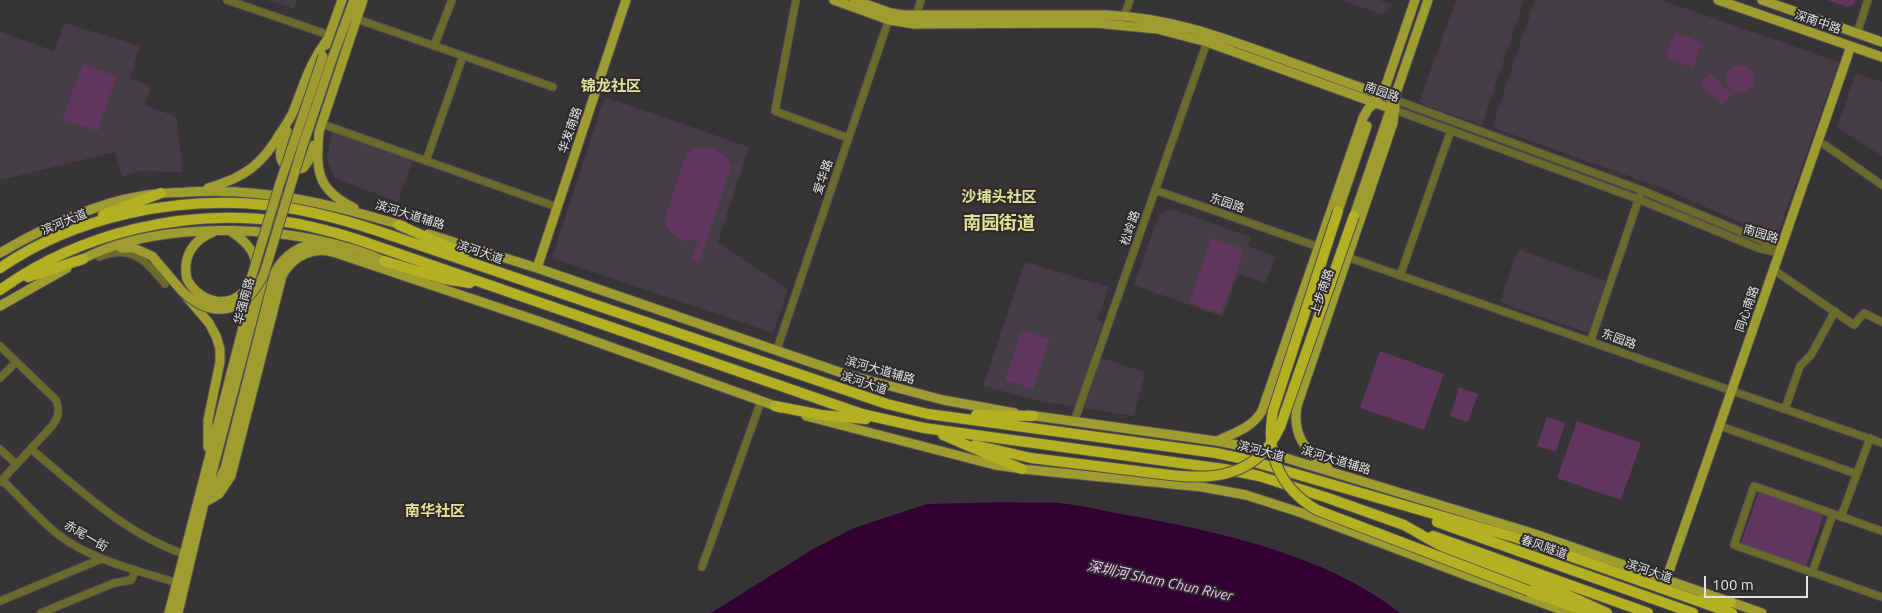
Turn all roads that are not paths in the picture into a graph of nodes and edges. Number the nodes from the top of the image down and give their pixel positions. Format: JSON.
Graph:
{"nodes":[{"id":1,"x":227,"y":0,"type":"edge"},
{"id":2,"x":342,"y":0,"type":"edge"},
{"id":3,"x":354,"y":0,"type":"edge"},
{"id":4,"x":363,"y":0,"type":"edge"},
{"id":5,"x":452,"y":0,"type":"edge"},
{"id":6,"x":626,"y":0,"type":"edge"},
{"id":7,"x":796,"y":0,"type":"edge"},
{"id":8,"x":834,"y":0,"type":"edge"},
{"id":9,"x":854,"y":0,"type":"edge"},
{"id":10,"x":922,"y":0,"type":"edge"},
{"id":11,"x":1130,"y":0,"type":"edge"},
{"id":12,"x":1415,"y":0,"type":"edge"},
{"id":13,"x":1428,"y":0,"type":"edge"},
{"id":14,"x":1718,"y":0,"type":"edge"},
{"id":15,"x":1762,"y":0,"type":"edge"},
{"id":16,"x":1868,"y":0,"type":"edge"},
{"id":17,"x":916,"y":15,"type":"junction"},
{"id":18,"x":890,"y":16,"type":"junction"},
{"id":19,"x":357,"y":19,"type":"junction"},
{"id":20,"x":1123,"y":20,"type":"junction"},
{"id":21,"x":1857,"y":33,"type":"junction"},
{"id":22,"x":328,"y":38,"type":"junction"},
{"id":23,"x":1207,"y":42,"type":"junction"},
{"id":24,"x":1882,"y":42,"type":"edge"},
{"id":25,"x":434,"y":46,"type":"junction"},
{"id":26,"x":1851,"y":46,"type":"junction"},
{"id":27,"x":463,"y":56,"type":"junction"},
{"id":28,"x":1882,"y":57,"type":"edge"},
{"id":29,"x":328,"y":58,"type":"junction"},
{"id":30,"x":553,"y":87,"type":"dead end"},
{"id":31,"x":1378,"y":94,"type":"junction"},
{"id":32,"x":1393,"y":99,"type":"junction"},
{"id":33,"x":1375,"y":103,"type":"junction"},
{"id":34,"x":1392,"y":109,"type":"junction"},
{"id":35,"x":292,"y":114,"type":"junction"},
{"id":36,"x":320,"y":128,"type":"junction"},
{"id":37,"x":1450,"y":130,"type":"junction"},
{"id":38,"x":848,"y":138,"type":"junction"},
{"id":39,"x":1825,"y":145,"type":"dead end"},
{"id":40,"x":426,"y":161,"type":"junction"},
{"id":41,"x":1882,"y":185,"type":"edge"},
{"id":42,"x":1155,"y":190,"type":"junction"},
{"id":43,"x":1642,"y":190,"type":"junction"},
{"id":44,"x":197,"y":191,"type":"junction"},
{"id":45,"x":161,"y":193,"type":"junction"},
{"id":46,"x":1638,"y":199,"type":"junction"},
{"id":47,"x":557,"y":207,"type":"junction"},
{"id":48,"x":1338,"y":211,"type":"joint"},
{"id":49,"x":1354,"y":216,"type":"joint"},
{"id":50,"x":373,"y":217,"type":"junction"},
{"id":51,"x":399,"y":225,"type":"junction"},
{"id":52,"x":72,"y":230,"type":"junction"},
{"id":53,"x":218,"y":230,"type":"junction"},
{"id":54,"x":230,"y":230,"type":"junction"},
{"id":55,"x":1319,"y":247,"type":"junction"},
{"id":56,"x":334,"y":248,"type":"junction"},
{"id":57,"x":108,"y":249,"type":"junction"},
{"id":58,"x":0,"y":253,"type":"edge"},
{"id":59,"x":1780,"y":253,"type":"junction"},
{"id":60,"x":1347,"y":257,"type":"junction"},
{"id":61,"x":83,"y":259,"type":"junction"},
{"id":62,"x":384,"y":261,"type":"junction"},
{"id":63,"x":267,"y":265,"type":"junction"},
{"id":64,"x":70,"y":266,"type":"junction"},
{"id":65,"x":0,"y":268,"type":"edge"},
{"id":66,"x":537,"y":268,"type":"junction"},
{"id":67,"x":1774,"y":270,"type":"junction"},
{"id":68,"x":510,"y":276,"type":"junction"},
{"id":69,"x":1400,"y":276,"type":"junction"},
{"id":70,"x":165,"y":284,"type":"dead end"},
{"id":71,"x":3,"y":288,"type":"edge"},
{"id":72,"x":443,"y":289,"type":"junction"},
{"id":73,"x":509,"y":291,"type":"junction"},
{"id":74,"x":183,"y":292,"type":"junction"},
{"id":75,"x":0,"y":306,"type":"edge"},
{"id":76,"x":1835,"y":311,"type":"junction"},
{"id":77,"x":1882,"y":322,"type":"edge"},
{"id":78,"x":1591,"y":340,"type":"junction"},
{"id":79,"x":0,"y":346,"type":"edge"},
{"id":80,"x":776,"y":349,"type":"junction"},
{"id":81,"x":12,"y":366,"type":"dead end"},
{"id":82,"x":0,"y":378,"type":"edge"},
{"id":83,"x":1732,"y":391,"type":"junction"},
{"id":84,"x":1267,"y":398,"type":"junction"},
{"id":85,"x":761,"y":401,"type":"junction"},
{"id":86,"x":776,"y":406,"type":"junction"},
{"id":87,"x":1297,"y":406,"type":"junction"},
{"id":88,"x":1785,"y":410,"type":"junction"},
{"id":89,"x":928,"y":414,"type":"junction"},
{"id":90,"x":1033,"y":416,"type":"junction"},
{"id":91,"x":1074,"y":422,"type":"junction"},
{"id":92,"x":904,"y":424,"type":"junction"},
{"id":93,"x":1720,"y":426,"type":"junction"},
{"id":94,"x":924,"y":428,"type":"junction"},
{"id":95,"x":1870,"y":438,"type":"junction"},
{"id":96,"x":1216,"y":441,"type":"junction"},
{"id":97,"x":964,"y":443,"type":"junction"},
{"id":98,"x":1882,"y":443,"type":"edge"},
{"id":99,"x":0,"y":449,"type":"edge"},
{"id":100,"x":31,"y":449,"type":"junction"},
{"id":101,"x":208,"y":460,"type":"junction"},
{"id":102,"x":16,"y":464,"type":"junction"},
{"id":103,"x":1022,"y":469,"type":"junction"},
{"id":104,"x":1857,"y":474,"type":"junction"},
{"id":105,"x":1343,"y":475,"type":"junction"},
{"id":106,"x":1,"y":481,"type":"edge"},
{"id":107,"x":1388,"y":502,"type":"junction"},
{"id":108,"x":204,"y":503,"type":"junction"},
{"id":109,"x":1833,"y":514,"type":"junction"},
{"id":110,"x":1841,"y":517,"type":"junction"},
{"id":111,"x":1404,"y":525,"type":"junction"},
{"id":112,"x":1882,"y":531,"type":"edge"},
{"id":113,"x":184,"y":554,"type":"junction"},
{"id":114,"x":101,"y":559,"type":"junction"},
{"id":115,"x":702,"y":567,"type":"dead end"},
{"id":116,"x":136,"y":570,"type":"junction"},
{"id":117,"x":1812,"y":573,"type":"junction"},
{"id":118,"x":1666,"y":580,"type":"junction"},
{"id":119,"x":177,"y":583,"type":"junction"},
{"id":120,"x":1686,"y":596,"type":"junction"},
{"id":121,"x":1882,"y":597,"type":"edge"},
{"id":122,"x":0,"y":601,"type":"edge"},
{"id":123,"x":1731,"y":602,"type":"junction"},
{"id":124,"x":41,"y":613,"type":"edge"},
{"id":125,"x":169,"y":613,"type":"edge"},
{"id":126,"x":178,"y":613,"type":"edge"},
{"id":127,"x":1570,"y":613,"type":"edge"},
{"id":128,"x":1590,"y":613,"type":"edge"},
{"id":129,"x":1607,"y":613,"type":"edge"},
{"id":130,"x":1648,"y":613,"type":"edge"},
{"id":131,"x":1693,"y":613,"type":"edge"},
{"id":132,"x":1732,"y":613,"type":"edge"},
{"id":133,"x":1762,"y":613,"type":"edge"}],
"edges":[{"from":1,"to":22,"type":"street"},
{"from":2,"to":22,"type":"main road","name":"华强南路"},
{"from":3,"to":29,"type":"main road","name":"华强南路"},
{"from":4,"to":19,"type":"main road"},
{"from":5,"to":25,"type":"street"},
{"from":6,"to":47,"type":"main road","name":"华发南路"},
{"from":7,"to":38,"type":"street"},
{"from":8,"to":18,"type":"main road","name":"南园路"},
{"from":9,"to":18,"type":"main road","name":"南园路"},
{"from":10,"to":17,"type":"street"},
{"from":11,"to":20,"type":"street"},
{"from":12,"to":31,"type":"main road","name":"上步南路"},
{"from":13,"to":32,"type":"main road","name":"上步南路"},
{"from":14,"to":26,"type":"main road","name":"深南中路"},
{"from":15,"to":21,"type":"main road","name":"深南中路"},
{"from":16,"to":21,"type":"street"},
{"from":17,"to":18,"type":"main road","name":"南园路"},
{"from":17,"to":20,"type":"main road","name":"南园路"},
{"from":18,"to":20,"type":"main road","name":"南园路"},
{"from":18,"to":38,"type":"street","name":"爱华路"},
{"from":19,"to":25,"type":"street"},
{"from":19,"to":36,"type":"main road"},
{"from":20,"to":23,"type":"main road","name":"南园路"},
{"from":20,"to":31,"type":"main road","name":"南园路"},
{"from":21,"to":24,"type":"main road","name":"深南中路"},
{"from":22,"to":29,"type":"main road","name":"华强南路"},
{"from":22,"to":35,"type":"main road"},
{"from":23,"to":33,"type":"main road","name":"南园路"},
{"from":23,"to":42,"type":"street","name":"松岭路"},
{"from":25,"to":27,"type":"street"},
{"from":26,"to":28,"type":"main road","name":"深南中路"},
{"from":26,"to":59,"type":"main road","name":"同心南路"},
{"from":27,"to":30,"type":"street"},
{"from":27,"to":40,"type":"street"},
{"from":29,"to":53,"type":"main road","name":"华强南路","bridge":true},
{"from":29,"to":63,"type":"main road","name":"华强南路","bridge":true},
{"from":31,"to":32,"type":"main road","name":"南园路"},
{"from":31,"to":33,"type":"main road","name":"上步南路"},
{"from":32,"to":34,"type":"main road","name":"上步南路"},
{"from":32,"to":43,"type":"street","name":"南园路"},
{"from":33,"to":34,"type":"main road","name":"南园路"},
{"from":33,"to":48,"type":"main road","name":"上步南路"},
{"from":33,"to":55,"type":"main road","name":"上步南路"},
{"from":34,"to":37,"type":"street","name":"南园路"},
{"from":34,"to":49,"type":"main road","name":"上步南路"},
{"from":34,"to":60,"type":"main road","name":"上步南路"},
{"from":35,"to":36,"type":"main road"},
{"from":35,"to":44,"type":"main road"},
{"from":36,"to":40,"type":"street"},
{"from":36,"to":50,"type":"main road"},
{"from":37,"to":46,"type":"street","name":"南园路"},
{"from":37,"to":69,"type":"street"},
{"from":38,"to":80,"type":"street","name":"爱华路"},
{"from":39,"to":41,"type":"street"},
{"from":40,"to":47,"type":"street"},
{"from":42,"to":55,"type":"street","name":"东园路"},
{"from":42,"to":91,"type":"street","name":"松岭路"},
{"from":43,"to":46,"type":"street"},
{"from":43,"to":59,"type":"street","name":"南园路"},
{"from":44,"to":45,"type":"main road","name":"滨河大道辅路"},
{"from":44,"to":50,"type":"main road","name":"滨河大道辅路"},
{"from":45,"to":52,"type":"highway"},
{"from":45,"to":58,"type":"main road","name":"滨河大道辅路"},
{"from":46,"to":59,"type":"street","name":"南园路"},
{"from":46,"to":78,"type":"street"},
{"from":47,"to":66,"type":"main road","name":"华发南路"},
{"from":48,"to":128,"type":"highway","bridge":true},
{"from":49,"to":97,"type":"highway","bridge":true},
{"from":50,"to":51,"type":"main road","name":"滨河大道辅路"},
{"from":51,"to":66,"type":"main road","name":"滨河大道辅路"},
{"from":51,"to":68,"type":"highway"},
{"from":52,"to":65,"type":"highway","name":"滨河大道"},
{"from":52,"to":68,"type":"highway","name":"滨河大道"},
{"from":53,"to":54,"type":"main road"},
{"from":53,"to":57,"type":"main road"},
{"from":54,"to":56,"type":"main road"},
{"from":54,"to":101,"type":"main road","name":"华强南路"},
{"from":55,"to":84,"type":"main road","name":"上步南路"},
{"from":56,"to":62,"type":"main road"},
{"from":56,"to":72,"type":"main road"},
{"from":56,"to":108,"type":"main road"},
{"from":57,"to":61,"type":"main road"},
{"from":57,"to":74,"type":"main road"},
{"from":59,"to":67,"type":"main road","name":"同心南路"},
{"from":60,"to":69,"type":"street","name":"东园路"},
{"from":60,"to":87,"type":"main road","name":"上步南路"},
{"from":61,"to":64,"type":"main road"},
{"from":61,"to":71,"type":"highway"},
{"from":62,"to":72,"type":"main road"},
{"from":62,"to":73,"type":"highway"},
{"from":63,"to":74,"type":"main road","bridge":true},
{"from":63,"to":108,"type":"main road","name":"华强南路","bridge":true},
{"from":64,"to":70,"type":"street"},
{"from":64,"to":75,"type":"main road"},
{"from":66,"to":80,"type":"main road","name":"滨河大道辅路"},
{"from":67,"to":76,"type":"street"},
{"from":67,"to":83,"type":"main road","name":"同心南路"},
{"from":68,"to":89,"type":"highway","name":"滨河大道"},
{"from":69,"to":78,"type":"street","name":"东园路"},
{"from":71,"to":73,"type":"highway","name":"滨河大道"},
{"from":72,"to":85,"type":"main road"},
{"from":73,"to":92,"type":"highway","name":"滨河大道"},
{"from":74,"to":101,"type":"main road","bridge":true},
{"from":76,"to":77,"type":"street"},
{"from":76,"to":88,"type":"street"},
{"from":78,"to":83,"type":"street","name":"东园路"},
{"from":79,"to":100,"type":"street"},
{"from":80,"to":90,"type":"main road","name":"滨河大道辅路"},
{"from":81,"to":82,"type":"street"},
{"from":83,"to":88,"type":"street","name":"东园路"},
{"from":83,"to":93,"type":"main road","name":"同心南路"},
{"from":84,"to":87,"type":"main road"},
{"from":84,"to":96,"type":"main road","name":"上步南路"},
{"from":85,"to":86,"type":"main road"},
{"from":85,"to":115,"type":"street"},
{"from":86,"to":92,"type":"highway"},
{"from":86,"to":103,"type":"main road"},
{"from":87,"to":105,"type":"main road","name":"上步南路"},
{"from":88,"to":95,"type":"street","name":"东园路"},
{"from":89,"to":90,"type":"highway"},
{"from":89,"to":107,"type":"highway","name":"滨河大道"},
{"from":90,"to":91,"type":"main road","name":"滨河大道辅路"},
{"from":91,"to":96,"type":"main road","name":"滨河大道辅路"},
{"from":92,"to":94,"type":"highway","name":"滨河大道"},
{"from":93,"to":104,"type":"street"},
{"from":93,"to":118,"type":"main road","name":"同心南路"},
{"from":94,"to":97,"type":"highway"},
{"from":94,"to":111,"type":"highway","name":"滨河大道"},
{"from":95,"to":98,"type":"street","name":"东园路"},
{"from":95,"to":104,"type":"street"},
{"from":96,"to":105,"type":"main road","name":"滨河大道辅路"},
{"from":97,"to":103,"type":"highway"},
{"from":99,"to":102,"type":"street"},
{"from":100,"to":102,"type":"street"},
{"from":100,"to":113,"type":"street"},
{"from":101,"to":113,"type":"main road","name":"华强南路"},
{"from":102,"to":106,"type":"street"},
{"from":103,"to":127,"type":"main road"},
{"from":104,"to":110,"type":"street"},
{"from":105,"to":118,"type":"main road","name":"滨河大道辅路"},
{"from":106,"to":114,"type":"street","name":"赤尾一街"},
{"from":107,"to":120,"type":"highway","name":"滨河大道"},
{"from":107,"to":131,"type":"highway","name":"春风隧道"},
{"from":108,"to":126,"type":"main road","name":"华强南路"},
{"from":109,"to":110,"type":"street"},
{"from":109,"to":117,"type":"street"},
{"from":109,"to":117,"type":"street"},
{"from":110,"to":112,"type":"street"},
{"from":111,"to":129,"type":"highway","name":"滨河大道"},
{"from":111,"to":130,"type":"highway"},
{"from":113,"to":119,"type":"main road","name":"华强南路"},
{"from":114,"to":116,"type":"street","name":"赤尾一街"},
{"from":114,"to":122,"type":"street"},
{"from":116,"to":119,"type":"street","name":"赤尾一街"},
{"from":116,"to":124,"type":"street"},
{"from":117,"to":121,"type":"street"},
{"from":118,"to":123,"type":"main road","name":"滨河大道辅路"},
{"from":119,"to":125,"type":"main road","name":"华强南路"},
{"from":120,"to":123,"type":"highway"},
{"from":120,"to":132,"type":"highway","name":"滨河大道"},
{"from":123,"to":133,"type":"main road","name":"滨河大道辅路"}]}
